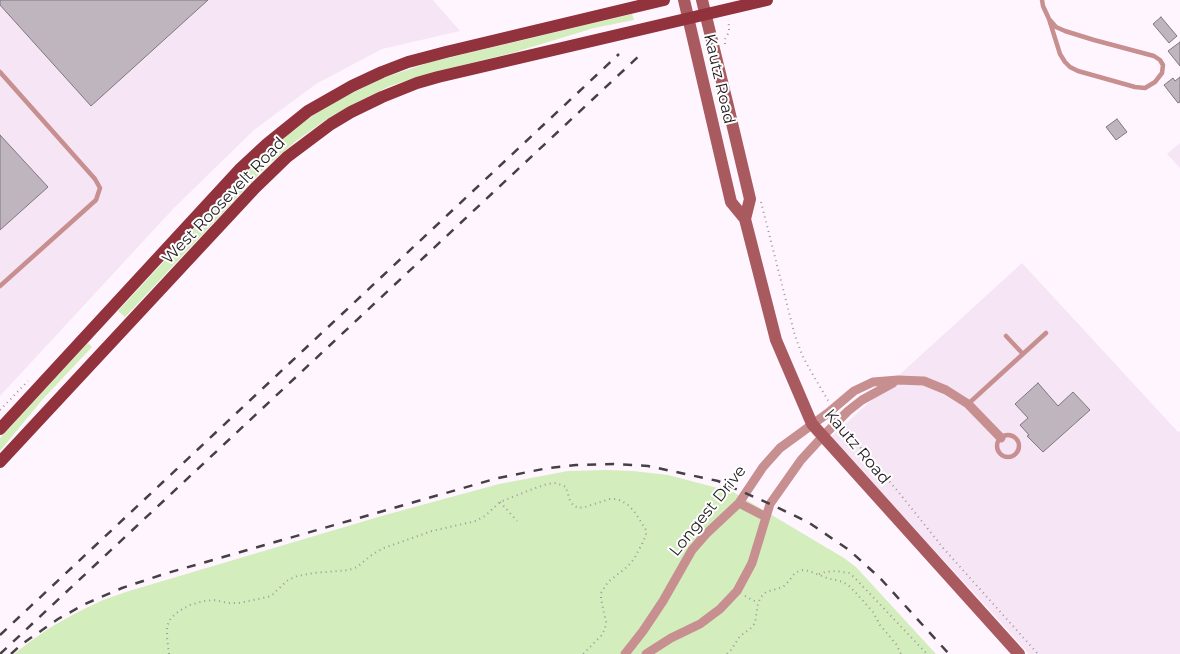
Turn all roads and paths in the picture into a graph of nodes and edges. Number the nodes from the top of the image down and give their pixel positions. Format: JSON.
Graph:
{"nodes":[{"id":1,"x":664,"y":0,"type":"edge"},
{"id":2,"x":684,"y":0,"type":"edge"},
{"id":3,"x":702,"y":0,"type":"edge"},
{"id":4,"x":767,"y":0,"type":"edge"},
{"id":5,"x":1042,"y":0,"type":"edge"},
{"id":6,"x":706,"y":14,"type":"junction"},
{"id":7,"x":688,"y":18,"type":"junction"},
{"id":8,"x":1049,"y":19,"type":"junction"},
{"id":9,"x":728,"y":20,"type":"dead end"},
{"id":10,"x":724,"y":47,"type":"dead end"},
{"id":11,"x":0,"y":72,"type":"edge"},
{"id":12,"x":760,"y":200,"type":"dead end"},
{"id":13,"x":745,"y":219,"type":"junction"},
{"id":14,"x":0,"y":286,"type":"edge"},
{"id":15,"x":1046,"y":333,"type":"dead end"},
{"id":16,"x":1006,"y":336,"type":"dead end"},
{"id":17,"x":1023,"y":354,"type":"junction"},
{"id":18,"x":898,"y":380,"type":"junction"},
{"id":19,"x":828,"y":400,"type":"dead end"},
{"id":20,"x":968,"y":404,"type":"junction"},
{"id":21,"x":812,"y":424,"type":"junction"},
{"id":22,"x":846,"y":427,"type":"dead end"},
{"id":23,"x":0,"y":429,"type":"edge"},
{"id":24,"x":823,"y":436,"type":"junction"},
{"id":25,"x":1001,"y":438,"type":"junction"},
{"id":26,"x":0,"y":462,"type":"edge"},
{"id":27,"x":500,"y":502,"type":"junction"},
{"id":28,"x":739,"y":502,"type":"junction"},
{"id":29,"x":766,"y":517,"type":"junction"},
{"id":30,"x":517,"y":521,"type":"dead end"},
{"id":31,"x":818,"y":574,"type":"junction"},
{"id":32,"x":737,"y":590,"type":"junction"},
{"id":33,"x":758,"y":603,"type":"junction"},
{"id":34,"x":169,"y":654,"type":"edge"},
{"id":35,"x":582,"y":654,"type":"edge"},
{"id":36,"x":625,"y":654,"type":"edge"},
{"id":37,"x":646,"y":654,"type":"edge"},
{"id":38,"x":727,"y":654,"type":"edge"},
{"id":39,"x":902,"y":654,"type":"edge"},
{"id":40,"x":927,"y":654,"type":"edge"},
{"id":41,"x":1019,"y":654,"type":"edge"},
{"id":42,"x":1038,"y":654,"type":"edge"}],
"edges":[{"from":1,"to":23,"type":"main road","name":"West Roosevelt Road"},
{"from":2,"to":7,"type":"street","name":"Kautz Road"},
{"from":3,"to":6,"type":"street","name":"Kautz Road"},
{"from":4,"to":6,"type":"main road","name":"West Roosevelt Road"},
{"from":5,"to":8,"type":"lane"},
{"from":6,"to":7,"type":"main road","name":"West Roosevelt Road"},
{"from":6,"to":13,"type":"street","name":"Kautz Road"},
{"from":7,"to":13,"type":"street","name":"Kautz Road"},
{"from":7,"to":26,"type":"main road","name":"West Roosevelt Road"},
{"from":8,"to":8,"type":"lane"},
{"from":9,"to":10,"type":"path"},
{"from":11,"to":14,"type":"lane"},
{"from":12,"to":19,"type":"path"},
{"from":13,"to":21,"type":"street","name":"Kautz Road"},
{"from":15,"to":17,"type":"lane"},
{"from":16,"to":17,"type":"lane"},
{"from":17,"to":20,"type":"lane"},
{"from":18,"to":20,"type":"street","name":"Longest Drive"},
{"from":18,"to":21,"type":"street","name":"Longest Drive"},
{"from":18,"to":24,"type":"street"},
{"from":20,"to":25,"type":"street","name":"Longest Drive"},
{"from":21,"to":24,"type":"street","name":"Kautz Road"},
{"from":21,"to":28,"type":"street","name":"Longest Drive"},
{"from":22,"to":42,"type":"path"},
{"from":24,"to":29,"type":"street"},
{"from":24,"to":41,"type":"street","name":"Kautz Road"},
{"from":25,"to":25,"type":"lane"},
{"from":27,"to":30,"type":"path"},
{"from":27,"to":34,"type":"path"},
{"from":27,"to":35,"type":"path"},
{"from":28,"to":29,"type":"street"},
{"from":28,"to":36,"type":"street","name":"Longest Drive"},
{"from":29,"to":32,"type":"street"},
{"from":31,"to":33,"type":"path"},
{"from":31,"to":39,"type":"path"},
{"from":31,"to":40,"type":"path"},
{"from":32,"to":33,"type":"path"},
{"from":32,"to":37,"type":"street"},
{"from":33,"to":38,"type":"path"}]}
